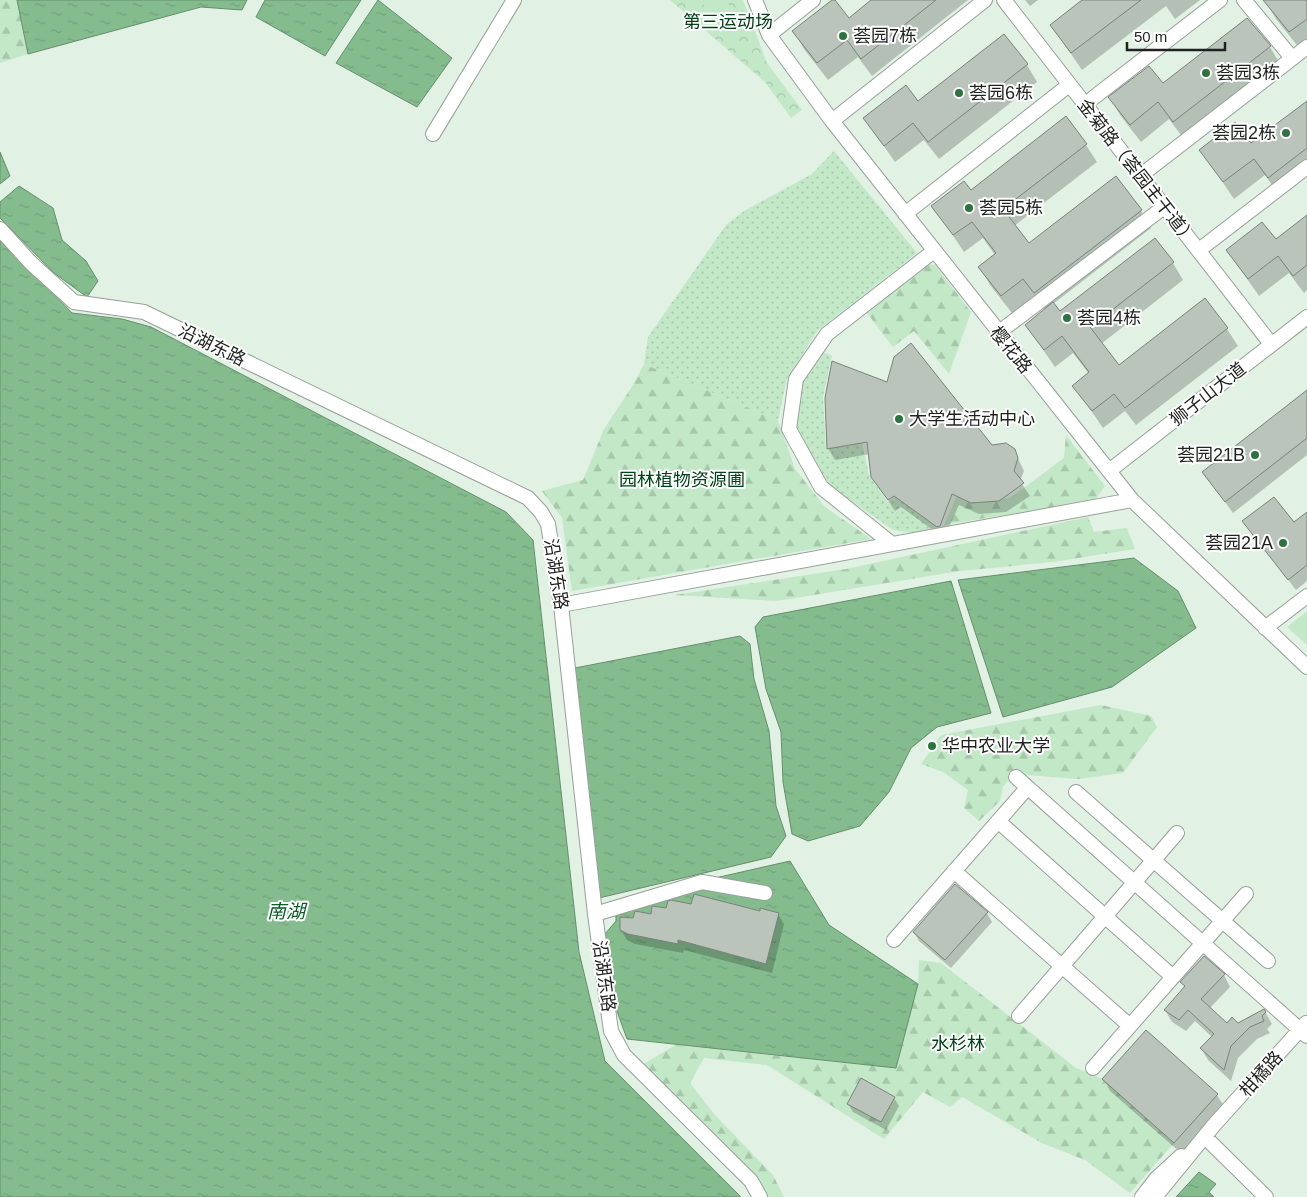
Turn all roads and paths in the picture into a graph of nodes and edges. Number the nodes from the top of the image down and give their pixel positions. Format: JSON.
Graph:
{"nodes":[{"id":1,"x":514,"y":0,"type":"edge"},
{"id":2,"x":755,"y":0,"type":"edge"},
{"id":3,"x":813,"y":0,"type":"edge"},
{"id":4,"x":985,"y":0,"type":"edge"},
{"id":5,"x":1004,"y":0,"type":"edge"},
{"id":6,"x":1220,"y":0,"type":"edge"},
{"id":7,"x":1244,"y":0,"type":"edge"},
{"id":8,"x":769,"y":35,"type":"junction"},
{"id":9,"x":1307,"y":47,"type":"edge"},
{"id":10,"x":1292,"y":58,"type":"junction"},
{"id":11,"x":1069,"y":85,"type":"junction"},
{"id":12,"x":1084,"y":105,"type":"junction"},
{"id":13,"x":832,"y":121,"type":"junction"},
{"id":14,"x":434,"y":134,"type":"dead end"},
{"id":15,"x":1307,"y":167,"type":"edge"},
{"id":16,"x":1140,"y":176,"type":"junction"},
{"id":17,"x":1164,"y":207,"type":"junction"},
{"id":18,"x":905,"y":214,"type":"junction"},
{"id":19,"x":0,"y":229,"type":"edge"},
{"id":20,"x":1199,"y":250,"type":"junction"},
{"id":21,"x":934,"y":251,"type":"junction"},
{"id":22,"x":1307,"y":317,"type":"edge"},
{"id":23,"x":998,"y":333,"type":"junction"},
{"id":24,"x":1272,"y":344,"type":"junction"},
{"id":25,"x":1109,"y":471,"type":"junction"},
{"id":26,"x":1132,"y":500,"type":"junction"},
{"id":27,"x":892,"y":544,"type":"junction"},
{"id":28,"x":1307,"y":596,"type":"edge"},
{"id":29,"x":561,"y":606,"type":"junction"},
{"id":30,"x":1265,"y":628,"type":"junction"},
{"id":31,"x":1307,"y":667,"type":"edge"},
{"id":32,"x":1016,"y":777,"type":"dead end"},
{"id":33,"x":1028,"y":788,"type":"junction"},
{"id":34,"x":1076,"y":792,"type":"dead end"},
{"id":35,"x":998,"y":821,"type":"junction"},
{"id":36,"x":1178,"y":833,"type":"dead end"},
{"id":37,"x":1154,"y":861,"type":"junction"},
{"id":38,"x":954,"y":871,"type":"junction"},
{"id":39,"x":1135,"y":882,"type":"junction"},
{"id":40,"x":765,"y":893,"type":"dead end"},
{"id":41,"x":1246,"y":894,"type":"dead end"},
{"id":42,"x":595,"y":914,"type":"junction"},
{"id":43,"x":1105,"y":917,"type":"junction"},
{"id":44,"x":1222,"y":920,"type":"junction"},
{"id":45,"x":894,"y":940,"type":"dead end"},
{"id":46,"x":1204,"y":942,"type":"junction"},
{"id":47,"x":1268,"y":961,"type":"dead end"},
{"id":48,"x":1063,"y":966,"type":"junction"},
{"id":49,"x":1173,"y":977,"type":"junction"},
{"id":50,"x":1019,"y":1016,"type":"dead end"},
{"id":51,"x":1130,"y":1026,"type":"junction"},
{"id":52,"x":1305,"y":1029,"type":"edge"},
{"id":53,"x":1093,"y":1068,"type":"dead end"},
{"id":54,"x":1214,"y":1125,"type":"junction"},
{"id":55,"x":1204,"y":1137,"type":"junction"},
{"id":56,"x":760,"y":1197,"type":"edge"},
{"id":57,"x":1142,"y":1197,"type":"edge"},
{"id":58,"x":1155,"y":1197,"type":"edge"},
{"id":59,"x":1266,"y":1197,"type":"edge"}],
"edges":[{"from":1,"to":14,"type":"street"},
{"from":2,"to":8,"type":"street","name":"樱花路"},
{"from":3,"to":8,"type":"street"},
{"from":4,"to":13,"type":"street"},
{"from":5,"to":11,"type":"street","name":"金菊路（荟园主干道）"},
{"from":6,"to":12,"type":"street"},
{"from":7,"to":10,"type":"street"},
{"from":8,"to":13,"type":"street","name":"樱花路"},
{"from":9,"to":10,"type":"street"},
{"from":10,"to":16,"type":"street"},
{"from":11,"to":12,"type":"street","name":"金菊路（荟园主干道）"},
{"from":11,"to":18,"type":"street"},
{"from":12,"to":16,"type":"street","name":"金菊路（荟园主干道）"},
{"from":13,"to":18,"type":"street","name":"樱花路"},
{"from":15,"to":20,"type":"street"},
{"from":16,"to":17,"type":"street","name":"金菊路（荟园主干道）"},
{"from":17,"to":20,"type":"street","name":"金菊路（荟园主干道）"},
{"from":17,"to":23,"type":"street"},
{"from":18,"to":21,"type":"street","name":"樱花路"},
{"from":19,"to":29,"type":"street","name":"沿湖东路"},
{"from":20,"to":24,"type":"street","name":"金菊路（荟园主干道）"},
{"from":21,"to":23,"type":"street","name":"樱花路"},
{"from":21,"to":27,"type":"street"},
{"from":22,"to":24,"type":"street","name":"狮子山大道"},
{"from":23,"to":25,"type":"street","name":"樱花路"},
{"from":24,"to":25,"type":"street","name":"狮子山大道"},
{"from":25,"to":26,"type":"street","name":"樱花路"},
{"from":26,"to":27,"type":"street"},
{"from":26,"to":30,"type":"street","name":"樱花路"},
{"from":27,"to":29,"type":"street"},
{"from":28,"to":30,"type":"street"},
{"from":29,"to":42,"type":"street","name":"沿湖东路"},
{"from":30,"to":31,"type":"street","name":"樱花路"},
{"from":32,"to":33,"type":"street"},
{"from":33,"to":35,"type":"street"},
{"from":33,"to":39,"type":"street"},
{"from":34,"to":37,"type":"street"},
{"from":35,"to":38,"type":"street"},
{"from":35,"to":43,"type":"street"},
{"from":36,"to":37,"type":"street"},
{"from":37,"to":39,"type":"street"},
{"from":37,"to":44,"type":"street"},
{"from":38,"to":45,"type":"street"},
{"from":38,"to":48,"type":"street"},
{"from":39,"to":43,"type":"street"},
{"from":39,"to":46,"type":"street"},
{"from":40,"to":42,"type":"street"},
{"from":41,"to":44,"type":"street"},
{"from":42,"to":56,"type":"street","name":"沿湖东路"},
{"from":43,"to":48,"type":"street"},
{"from":43,"to":49,"type":"street"},
{"from":44,"to":46,"type":"street"},
{"from":44,"to":47,"type":"street"},
{"from":46,"to":49,"type":"street"},
{"from":46,"to":52,"type":"street"},
{"from":48,"to":50,"type":"street"},
{"from":48,"to":51,"type":"street"},
{"from":49,"to":51,"type":"street"},
{"from":51,"to":53,"type":"street"},
{"from":52,"to":54,"type":"street","name":"柑橘路"},
{"from":54,"to":55,"type":"street","name":"柑橘路"},
{"from":54,"to":57,"type":"street","name":"柑橘路"},
{"from":55,"to":58,"type":"street","name":"柑橘路"},
{"from":55,"to":59,"type":"street"}]}
